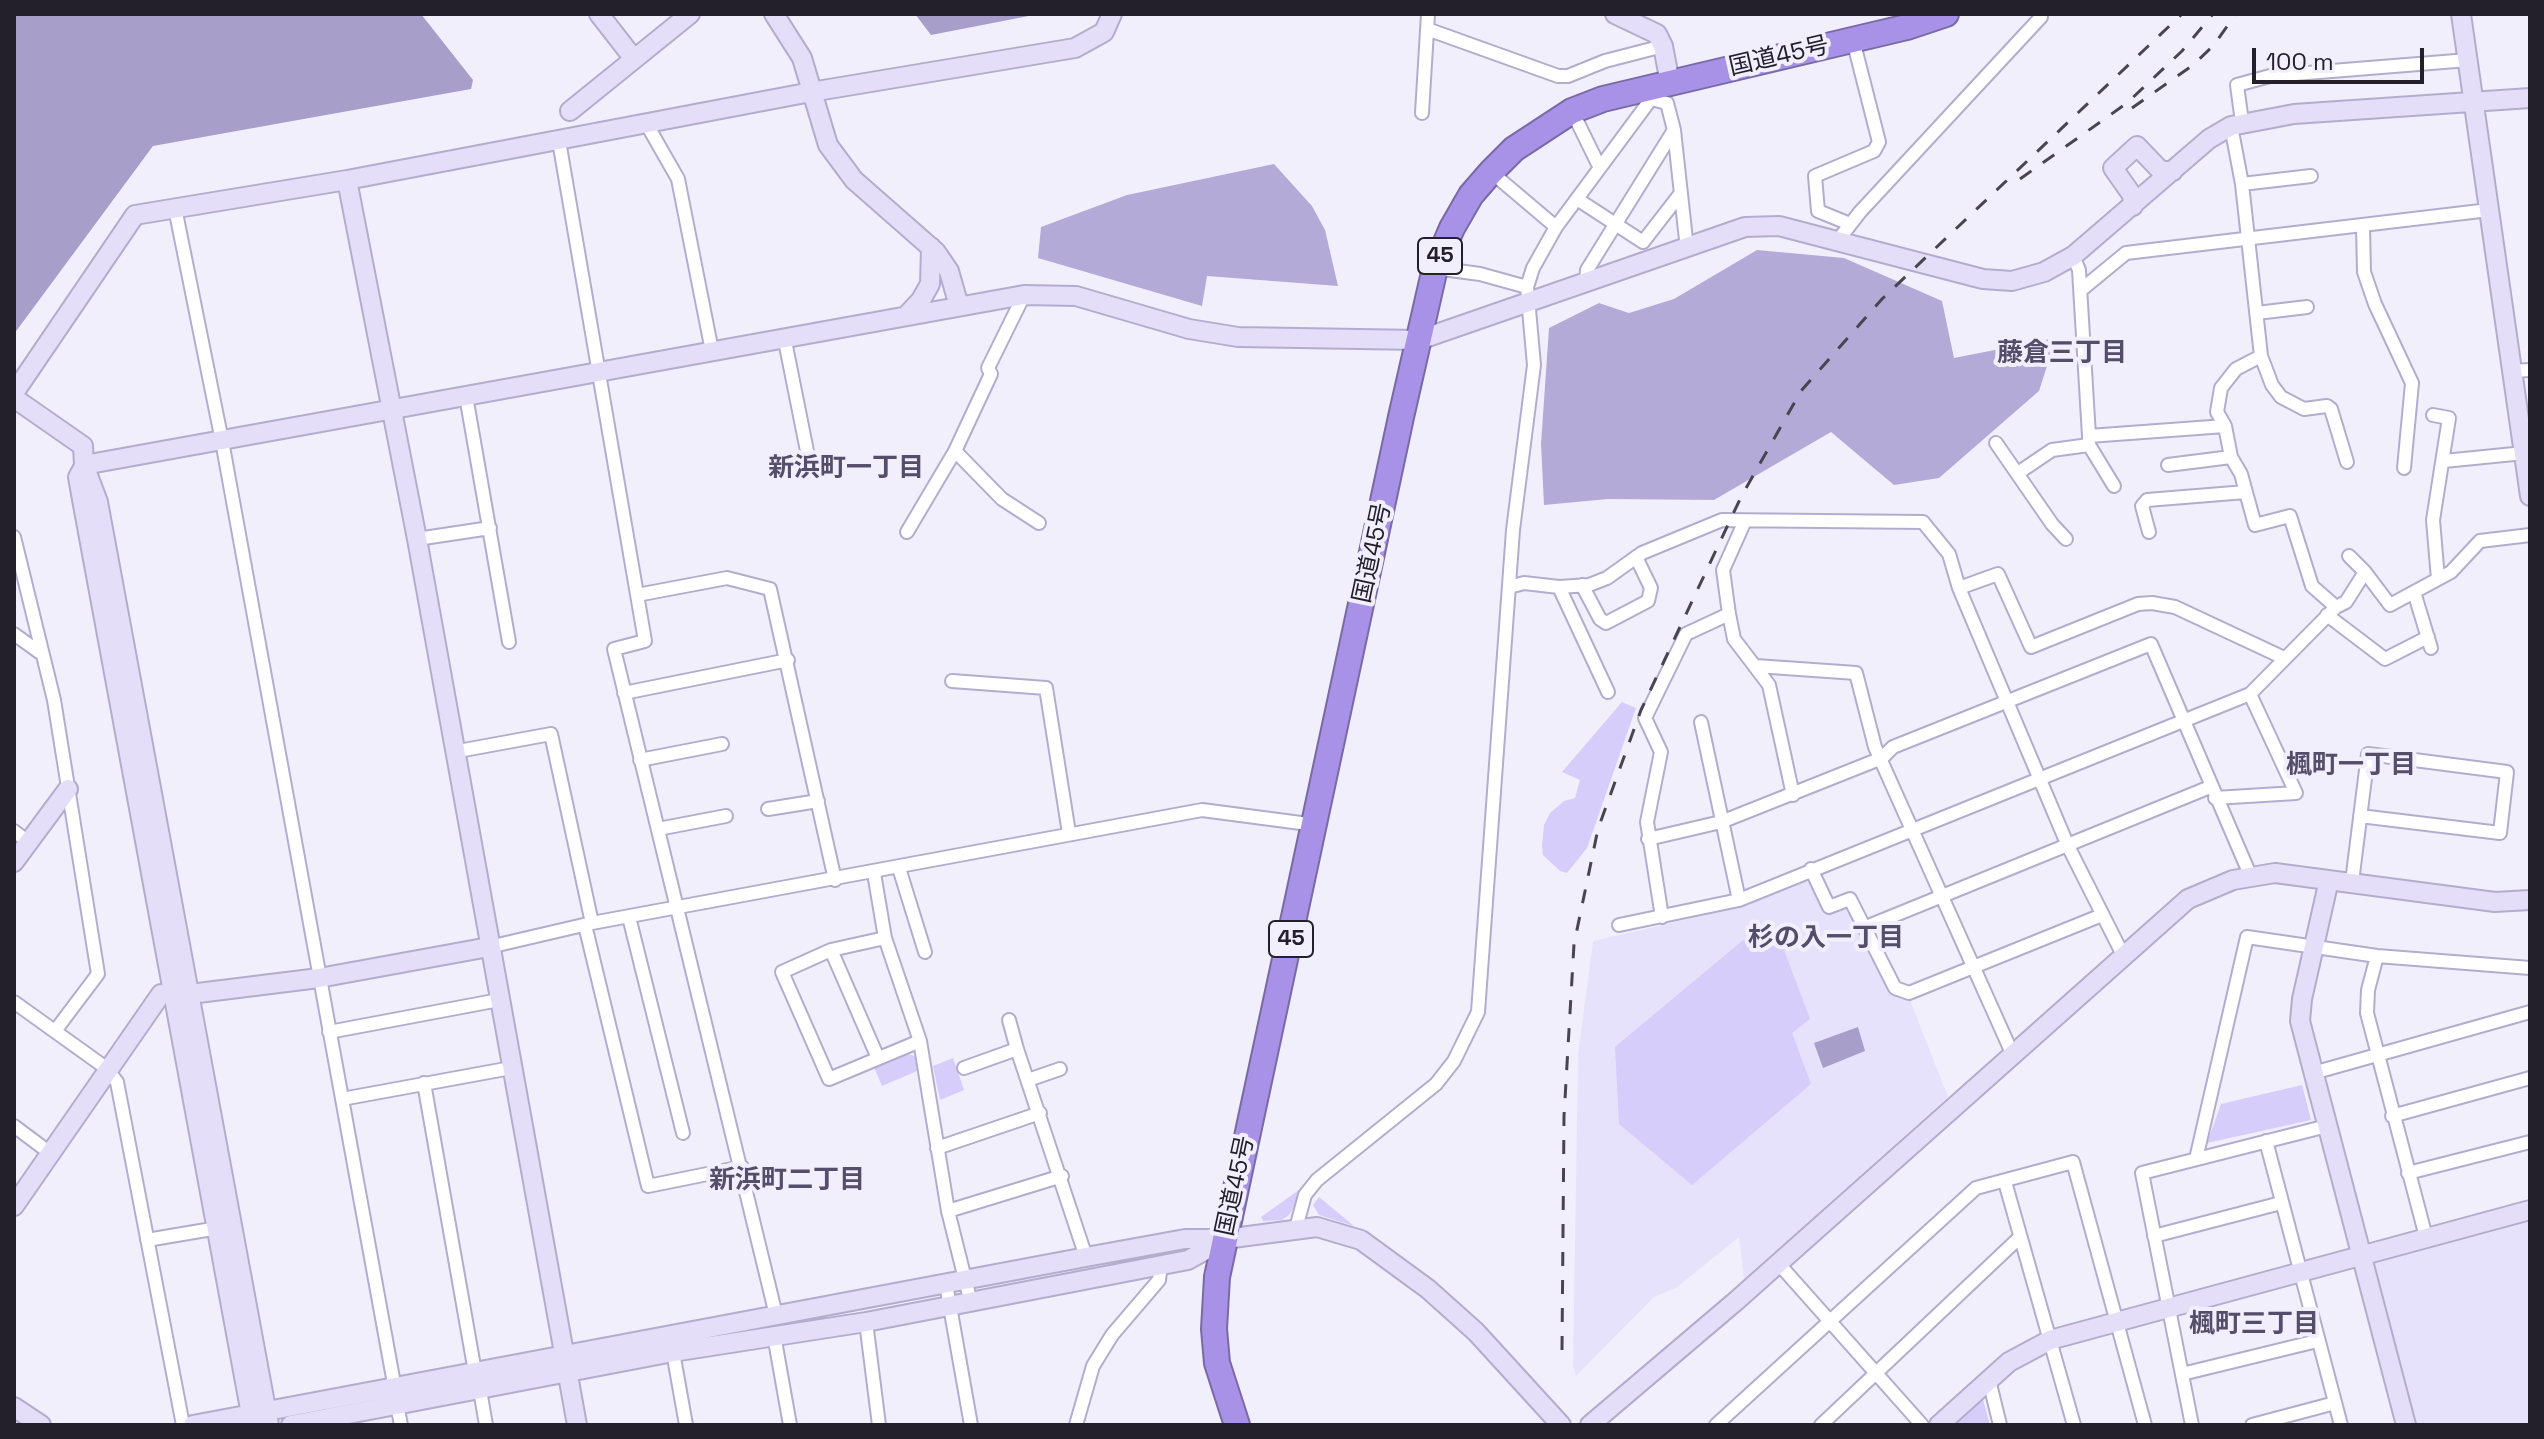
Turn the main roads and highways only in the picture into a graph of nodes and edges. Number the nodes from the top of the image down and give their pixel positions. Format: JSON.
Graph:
{"nodes":[{"id":1,"x":1946,"y":14,"type":"edge"},
{"id":2,"x":1237,"y":1425,"type":"edge"}],
"edges":[{"from":1,"to":2,"type":"highway","name":"国道45号","number":"45"}]}
